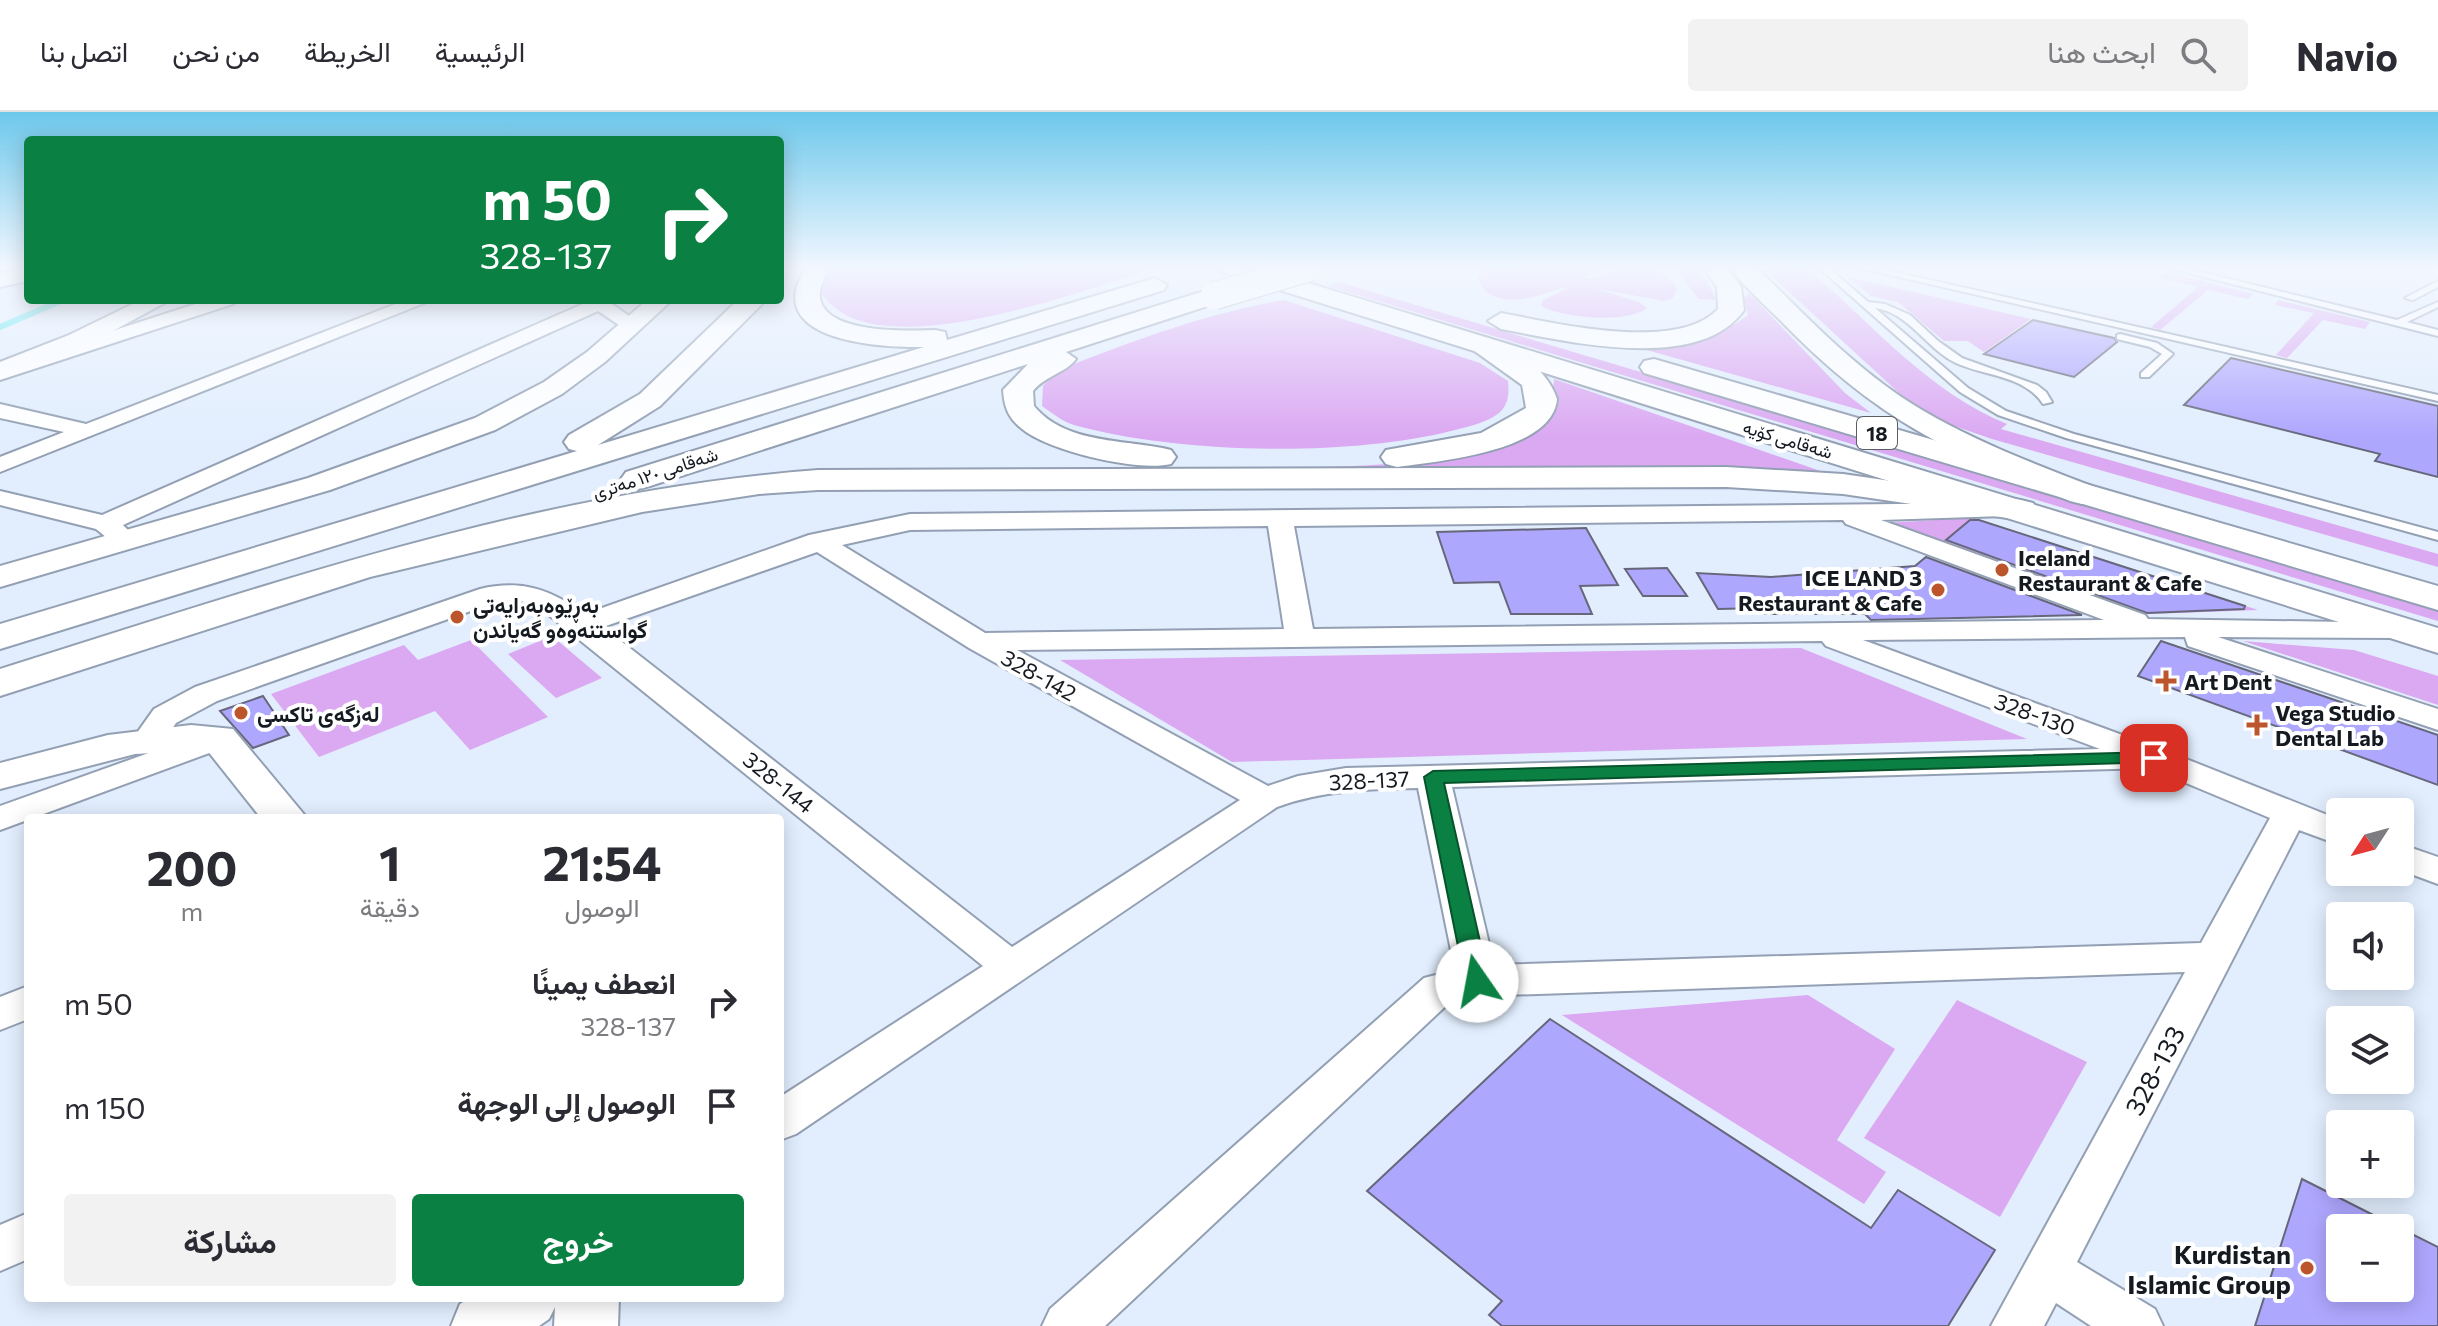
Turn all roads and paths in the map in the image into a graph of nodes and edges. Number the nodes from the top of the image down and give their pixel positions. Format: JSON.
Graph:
{"nodes":[{"id":1,"x":111,"y":324,"type":"edge"},
{"id":2,"x":153,"y":324,"type":"edge"},
{"id":3,"x":363,"y":324,"type":"edge"},
{"id":4,"x":552,"y":324,"type":"edge"},
{"id":5,"x":729,"y":324,"type":"edge"},
{"id":6,"x":827,"y":324,"type":"edge"},
{"id":7,"x":1013,"y":324,"type":"edge"},
{"id":8,"x":1055,"y":324,"type":"edge"},
{"id":9,"x":1119,"y":324,"type":"edge"},
{"id":10,"x":1122,"y":324,"type":"edge"},
{"id":11,"x":1380,"y":324,"type":"edge"},
{"id":12,"x":1510,"y":324,"type":"edge"},
{"id":13,"x":1519,"y":324,"type":"edge"},
{"id":14,"x":1720,"y":324,"type":"edge"},
{"id":15,"x":1800,"y":324,"type":"edge"},
{"id":16,"x":1887,"y":324,"type":"edge"},
{"id":17,"x":1914,"y":324,"type":"edge"},
{"id":18,"x":2054,"y":324,"type":"edge"},
{"id":19,"x":2110,"y":324,"type":"edge"},
{"id":20,"x":2401,"y":324,"type":"edge"},
{"id":21,"x":632,"y":325,"type":"edge"},
{"id":22,"x":2438,"y":333,"type":"edge"},
{"id":23,"x":1483,"y":347,"type":"junction"},
{"id":24,"x":0,"y":373,"type":"edge"},
{"id":25,"x":2145,"y":375,"type":"dead end"},
{"id":26,"x":2438,"y":398,"type":"edge"},
{"id":27,"x":2047,"y":402,"type":"dead end"},
{"id":28,"x":0,"y":411,"type":"edge"},
{"id":29,"x":88,"y":431,"type":"junction"},
{"id":30,"x":0,"y":465,"type":"edge"},
{"id":31,"x":2082,"y":494,"type":"junction"},
{"id":32,"x":0,"y":498,"type":"edge"},
{"id":33,"x":2024,"y":511,"type":"junction"},
{"id":34,"x":1835,"y":512,"type":"junction"},
{"id":35,"x":1280,"y":518,"type":"junction"},
{"id":36,"x":370,"y":524,"type":"junction"},
{"id":37,"x":115,"y":532,"type":"junction"},
{"id":38,"x":2438,"y":536,"type":"edge"},
{"id":39,"x":818,"y":541,"type":"junction"},
{"id":40,"x":353,"y":570,"type":"junction"},
{"id":41,"x":0,"y":577,"type":"edge"},
{"id":42,"x":2438,"y":598,"type":"edge"},
{"id":43,"x":582,"y":625,"type":"junction"},
{"id":44,"x":2398,"y":629,"type":"junction"},
{"id":45,"x":2158,"y":630,"type":"junction"},
{"id":46,"x":1818,"y":634,"type":"junction"},
{"id":47,"x":0,"y":637,"type":"edge"},
{"id":48,"x":1300,"y":639,"type":"junction"},
{"id":49,"x":2438,"y":641,"type":"edge"},
{"id":50,"x":979,"y":642,"type":"junction"},
{"id":51,"x":0,"y":683,"type":"edge"},
{"id":52,"x":2438,"y":720,"type":"edge"},
{"id":53,"x":219,"y":738,"type":"junction"},
{"id":54,"x":148,"y":740,"type":"junction"},
{"id":55,"x":2154,"y":758,"type":"junction"},
{"id":56,"x":0,"y":776,"type":"edge"},
{"id":57,"x":1433,"y":777,"type":"junction"},
{"id":58,"x":1265,"y":799,"type":"junction"},
{"id":59,"x":282,"y":814,"type":"edge"},
{"id":60,"x":2290,"y":814,"type":"junction"},
{"id":61,"x":0,"y":819,"type":"edge"},
{"id":62,"x":2326,"y":828,"type":"edge"},
{"id":63,"x":2414,"y":862,"type":"edge"},
{"id":64,"x":2438,"y":871,"type":"edge"},
{"id":65,"x":2214,"y":957,"type":"junction"},
{"id":66,"x":1012,"y":968,"type":"junction"},
{"id":67,"x":1477,"y":981,"type":"junction"},
{"id":68,"x":24,"y":1004,"type":"edge"},
{"id":69,"x":0,"y":1014,"type":"edge"},
{"id":70,"x":784,"y":1118,"type":"edge"},
{"id":71,"x":24,"y":1237,"type":"edge"},
{"id":72,"x":0,"y":1249,"type":"edge"},
{"id":73,"x":2048,"y":1271,"type":"junction"},
{"id":74,"x":521,"y":1302,"type":"edge"},
{"id":75,"x":587,"y":1302,"type":"edge"},
{"id":76,"x":483,"y":1326,"type":"edge"},
{"id":77,"x":586,"y":1326,"type":"edge"},
{"id":78,"x":1068,"y":1326,"type":"edge"},
{"id":79,"x":2017,"y":1326,"type":"edge"},
{"id":80,"x":2137,"y":1326,"type":"edge"}],
"edges":[{"from":1,"to":24,"type":"street"},
{"from":2,"to":24,"type":"street"},
{"from":3,"to":29,"type":"street"},
{"from":4,"to":37,"type":"street"},
{"from":5,"to":36,"type":"highway"},
{"from":6,"to":7,"type":"highway"},
{"from":8,"to":36,"type":"highway","name":"شەقامی ١٢٠ مەتری"},
{"from":9,"to":40,"type":"highway","name":"شەقامی ١٢٠ مەتری"},
{"from":10,"to":23,"type":"highway"},
{"from":11,"to":23,"type":"highway","name":"شەقامی کۆیە","number":"18"},
{"from":12,"to":31,"type":"highway","name":"شەقامی کۆیە","number":"18"},
{"from":13,"to":14,"type":"highway"},
{"from":15,"to":31,"type":"highway"},
{"from":16,"to":38,"type":"lane"},
{"from":17,"to":27,"type":"lane"},
{"from":18,"to":25,"type":"lane"},
{"from":19,"to":26,"type":"lane"},
{"from":20,"to":22,"type":"lane"},
{"from":21,"to":37,"type":"street"},
{"from":23,"to":33,"type":"highway","name":"شەقامی کۆیە","number":"18"},
{"from":28,"to":29,"type":"street"},
{"from":29,"to":30,"type":"street"},
{"from":31,"to":42,"type":"highway","name":"شەقامی کۆیە","number":"18"},
{"from":32,"to":37,"type":"street"},
{"from":33,"to":34,"type":"street"},
{"from":33,"to":40,"type":"highway"},
{"from":33,"to":44,"type":"highway","name":"شەقامی کۆیە","number":"18"},
{"from":34,"to":35,"type":"street"},
{"from":34,"to":45,"type":"street"},
{"from":35,"to":39,"type":"street"},
{"from":35,"to":48,"type":"street"},
{"from":36,"to":47,"type":"highway","name":"شەقامی ١٢٠ مەتری"},
{"from":37,"to":41,"type":"street"},
{"from":39,"to":43,"type":"street"},
{"from":39,"to":50,"type":"street","name":"328-142"},
{"from":40,"to":51,"type":"highway","name":"شەقامی ١٢٠ مەتری"},
{"from":43,"to":54,"type":"street","name":"328-144"},
{"from":43,"to":66,"type":"street","name":"328-144"},
{"from":44,"to":45,"type":"street"},
{"from":44,"to":49,"type":"highway","name":"شەقامی کۆیە","number":"18"},
{"from":45,"to":46,"type":"street"},
{"from":45,"to":52,"type":"street"},
{"from":46,"to":48,"type":"street"},
{"from":46,"to":55,"type":"street","name":"328-130"},
{"from":48,"to":50,"type":"street"},
{"from":50,"to":58,"type":"street","name":"328-142"},
{"from":53,"to":54,"type":"street"},
{"from":53,"to":59,"type":"street"},
{"from":53,"to":61,"type":"street"},
{"from":54,"to":56,"type":"street"},
{"from":55,"to":57,"type":"street","name":"328-137"},
{"from":55,"to":60,"type":"street","name":"328-130"},
{"from":57,"to":58,"type":"street","name":"328-137"},
{"from":57,"to":67,"type":"street"},
{"from":58,"to":66,"type":"street","name":"328-137"},
{"from":60,"to":62,"type":"street","name":"328-130"},
{"from":60,"to":65,"type":"street","name":"328-133"},
{"from":63,"to":64,"type":"street"},
{"from":65,"to":67,"type":"street"},
{"from":65,"to":73,"type":"street","name":"328-133"},
{"from":66,"to":70,"type":"street","name":"328-137"},
{"from":67,"to":78,"type":"street"},
{"from":68,"to":69,"type":"street"},
{"from":71,"to":72,"type":"street"},
{"from":73,"to":79,"type":"street","name":"328-133"},
{"from":73,"to":80,"type":"street"},
{"from":74,"to":76,"type":"street"},
{"from":75,"to":77,"type":"street"}]}
